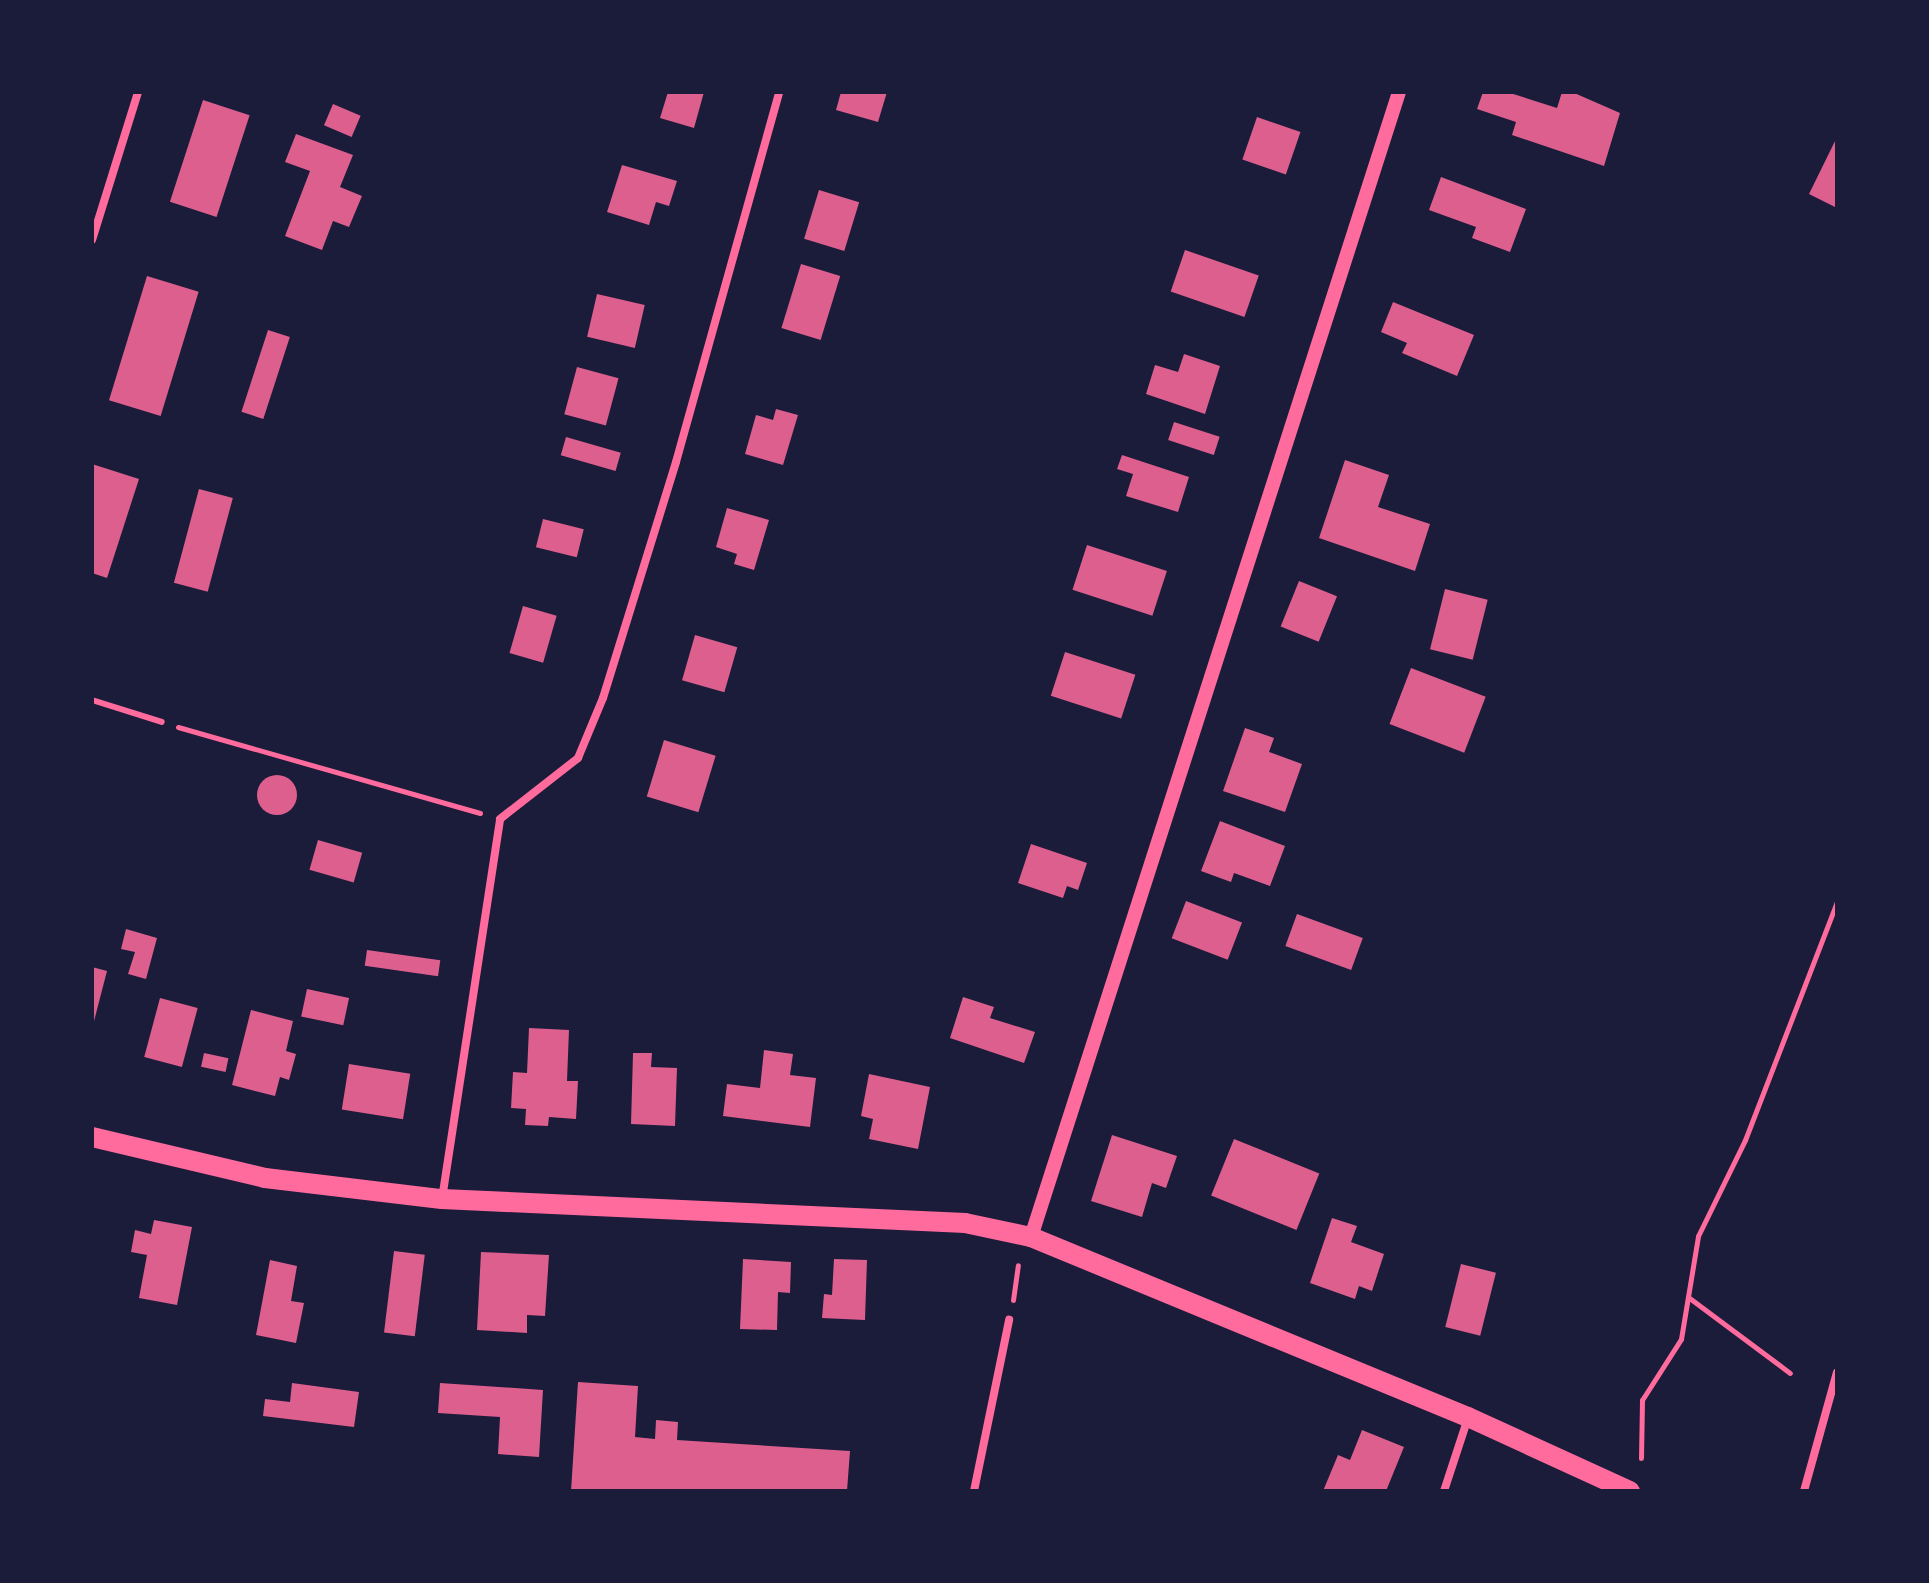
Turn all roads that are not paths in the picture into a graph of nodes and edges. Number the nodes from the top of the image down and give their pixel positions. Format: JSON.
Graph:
{"nodes":[{"id":1,"x":138,"y":92,"type":"edge"},
{"id":2,"x":779,"y":92,"type":"edge"},
{"id":3,"x":1399,"y":92,"type":"edge"},
{"id":4,"x":92,"y":240,"type":"edge"},
{"id":5,"x":92,"y":700,"type":"edge"},
{"id":6,"x":162,"y":722,"type":"road end"},
{"id":7,"x":92,"y":1137,"type":"edge"},
{"id":8,"x":442,"y":1199,"type":"junction"},
{"id":9,"x":1031,"y":1237,"type":"junction"},
{"id":10,"x":1009,"y":1320,"type":"road end"},
{"id":11,"x":1837,"y":1372,"type":"edge"},
{"id":12,"x":1468,"y":1417,"type":"junction"},
{"id":13,"x":974,"y":1491,"type":"edge"},
{"id":14,"x":1444,"y":1491,"type":"edge"},
{"id":15,"x":1630,"y":1491,"type":"edge"},
{"id":16,"x":1804,"y":1491,"type":"edge"}],
"edges":[{"from":1,"to":4,"type":"street"},
{"from":2,"to":8,"type":"street"},
{"from":3,"to":9,"type":"street"},
{"from":5,"to":6,"type":"lane"},
{"from":7,"to":8,"type":"main road"},
{"from":8,"to":9,"type":"main road"},
{"from":9,"to":12,"type":"main road"},
{"from":10,"to":13,"type":"street"},
{"from":11,"to":16,"type":"street"},
{"from":12,"to":14,"type":"street"},
{"from":12,"to":15,"type":"main road"}]}
